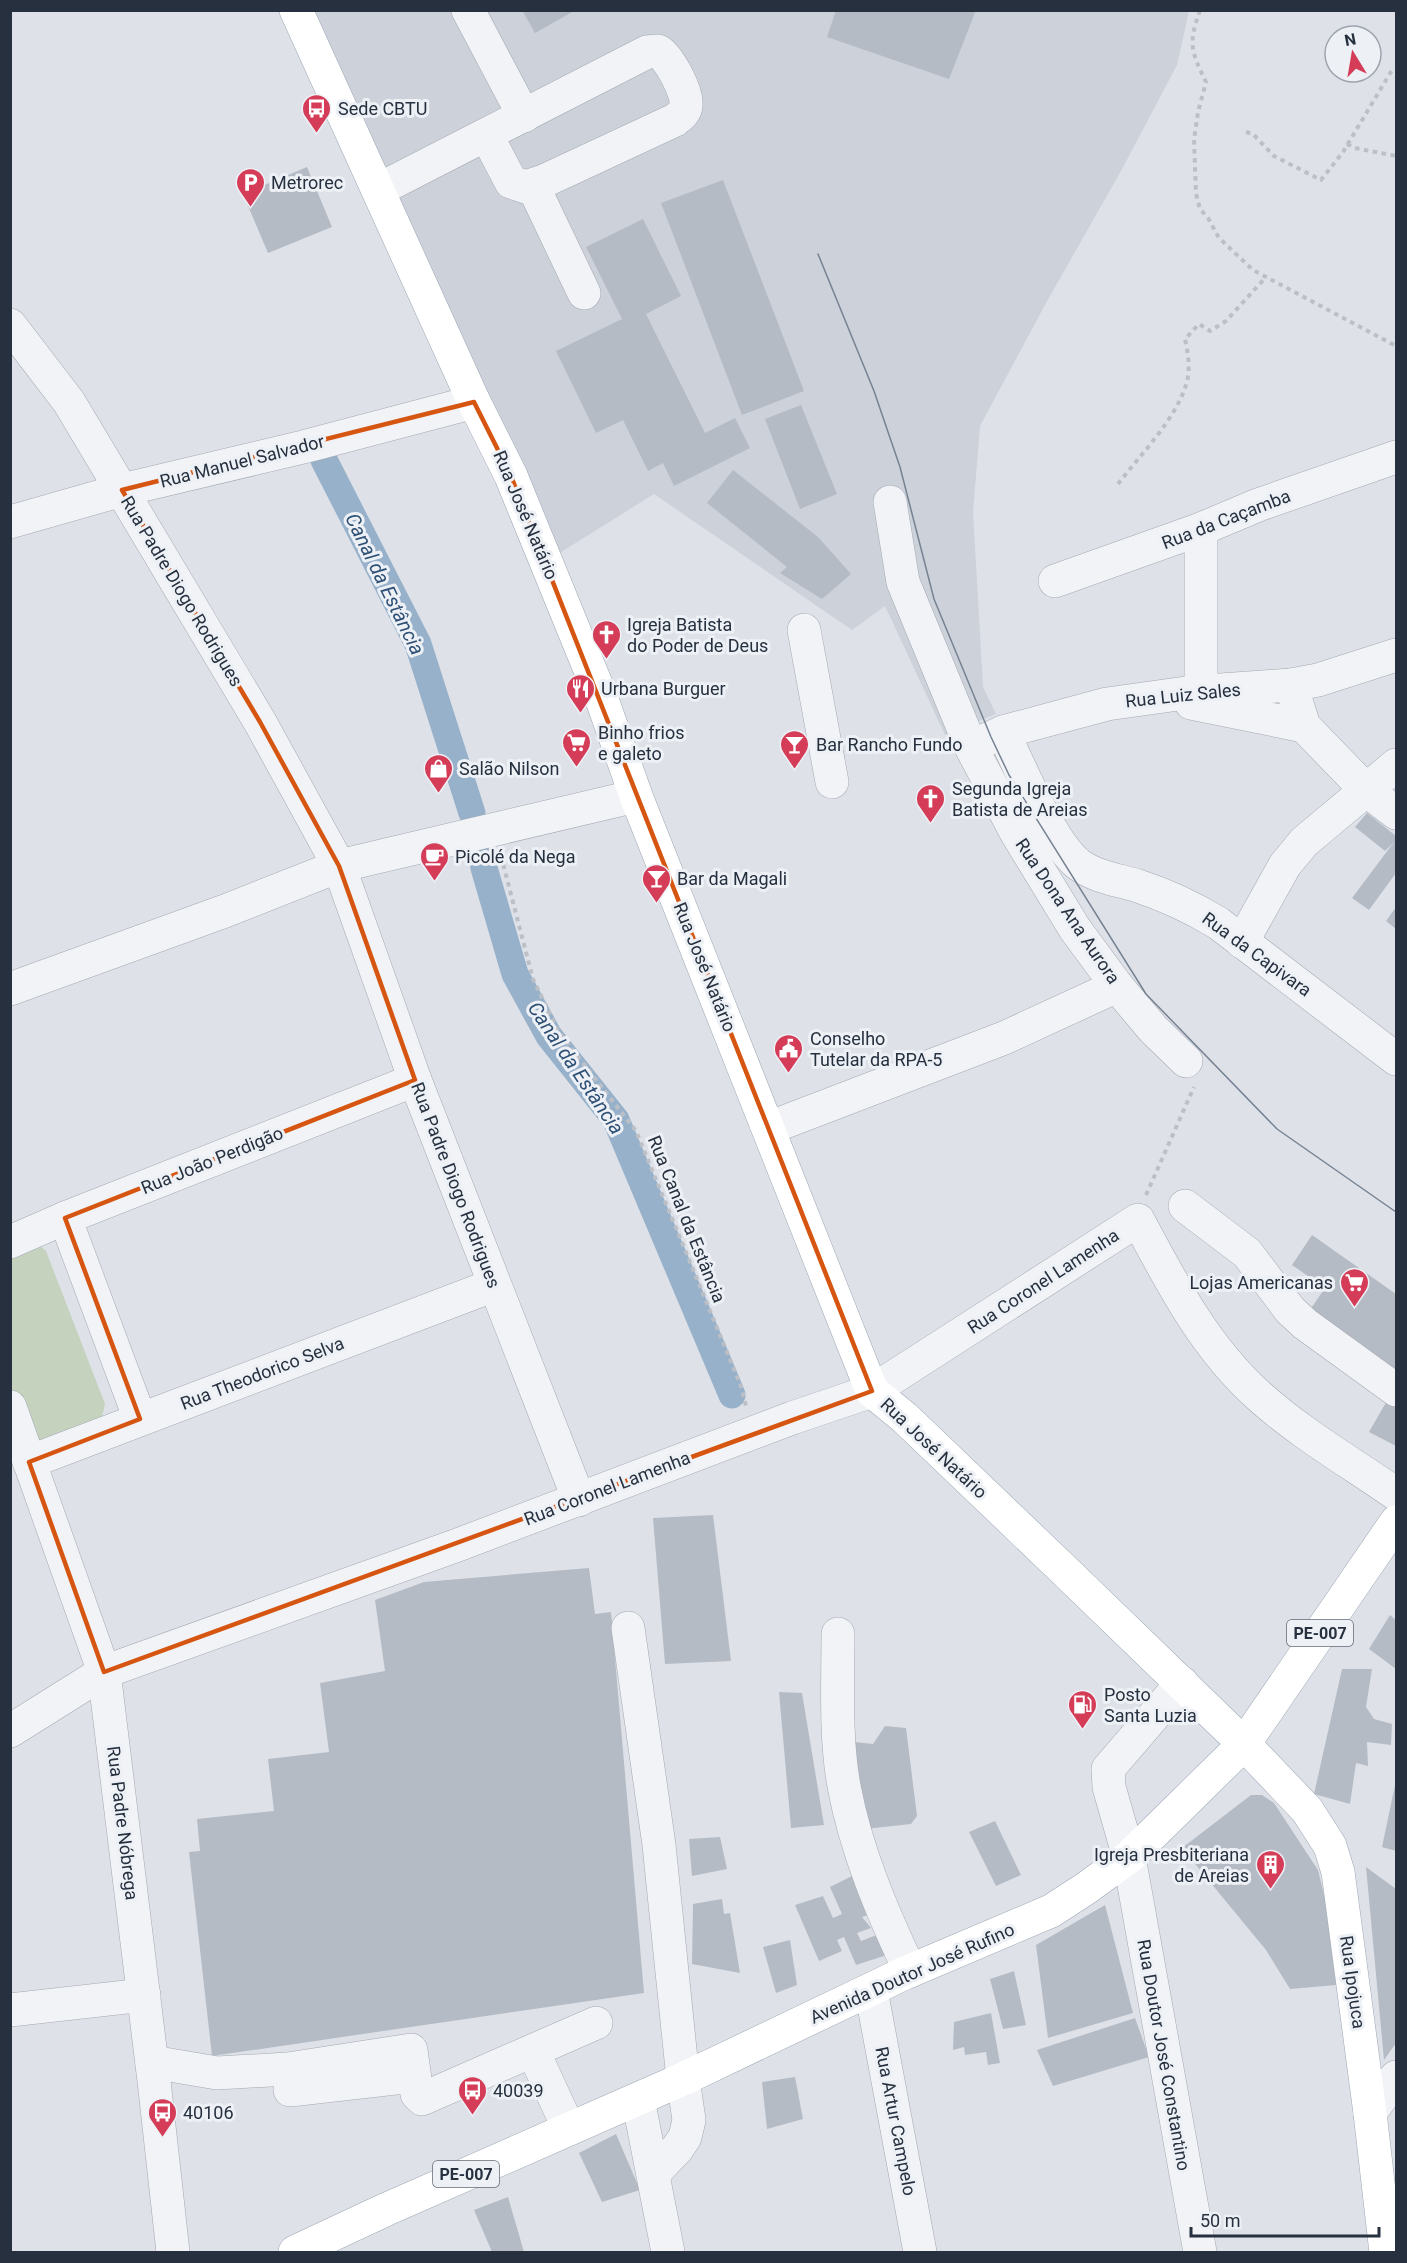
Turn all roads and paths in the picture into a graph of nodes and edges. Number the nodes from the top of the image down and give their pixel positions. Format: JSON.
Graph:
{"nodes":[{"id":1,"x":296,"y":10,"type":"edge"},
{"id":2,"x":468,"y":10,"type":"edge"},
{"id":3,"x":1200,"y":10,"type":"edge"},
{"id":4,"x":1392,"y":70,"type":"dead end"},
{"id":5,"x":524,"y":116,"type":"junction"},
{"id":6,"x":1246,"y":132,"type":"dead end"},
{"id":7,"x":488,"y":136,"type":"junction"},
{"id":8,"x":1347,"y":144,"type":"junction"},
{"id":9,"x":1396,"y":156,"type":"edge"},
{"id":10,"x":533,"y":186,"type":"junction"},
{"id":11,"x":378,"y":190,"type":"junction"},
{"id":12,"x":1266,"y":277,"type":"junction"},
{"id":13,"x":584,"y":293,"type":"dead end"},
{"id":14,"x":10,"y":325,"type":"edge"},
{"id":15,"x":1396,"y":346,"type":"edge"},
{"id":16,"x":474,"y":402,"type":"junction"},
{"id":17,"x":1396,"y":457,"type":"edge"},
{"id":18,"x":1118,"y":484,"type":"dead end"},
{"id":19,"x":122,"y":490,"type":"junction"},
{"id":20,"x":890,"y":502,"type":"dead end"},
{"id":21,"x":10,"y":522,"type":"edge"},
{"id":22,"x":1201,"y":529,"type":"junction"},
{"id":23,"x":1055,"y":581,"type":"dead end"},
{"id":24,"x":804,"y":630,"type":"dead end"},
{"id":25,"x":1396,"y":655,"type":"edge"},
{"id":26,"x":1291,"y":685,"type":"junction"},
{"id":27,"x":1201,"y":691,"type":"junction"},
{"id":28,"x":1157,"y":697,"type":"junction"},
{"id":29,"x":1304,"y":726,"type":"junction"},
{"id":30,"x":1003,"y":732,"type":"junction"},
{"id":31,"x":971,"y":747,"type":"junction"},
{"id":32,"x":1396,"y":765,"type":"edge"},
{"id":33,"x":832,"y":782,"type":"dead end"},
{"id":34,"x":1366,"y":790,"type":"junction"},
{"id":35,"x":636,"y":796,"type":"junction"},
{"id":36,"x":1396,"y":813,"type":"edge"},
{"id":37,"x":494,"y":830,"type":"junction"},
{"id":38,"x":339,"y":867,"type":"junction"},
{"id":39,"x":1242,"y":942,"type":"junction"},
{"id":40,"x":1117,"y":986,"type":"junction"},
{"id":41,"x":10,"y":989,"type":"edge"},
{"id":42,"x":1396,"y":1059,"type":"edge"},
{"id":43,"x":1186,"y":1061,"type":"joint"},
{"id":44,"x":415,"y":1080,"type":"junction"},
{"id":45,"x":769,"y":1128,"type":"junction"},
{"id":46,"x":1150,"y":1182,"type":"dead end"},
{"id":47,"x":1185,"y":1206,"type":"dead end"},
{"id":48,"x":65,"y":1218,"type":"junction"},
{"id":49,"x":10,"y":1242,"type":"edge"},
{"id":50,"x":494,"y":1285,"type":"junction"},
{"id":51,"x":1396,"y":1390,"type":"edge"},
{"id":52,"x":872,"y":1391,"type":"junction"},
{"id":53,"x":10,"y":1407,"type":"edge"},
{"id":54,"x":140,"y":1419,"type":"junction"},
{"id":55,"x":754,"y":1432,"type":"junction"},
{"id":56,"x":29,"y":1462,"type":"junction"},
{"id":57,"x":1396,"y":1494,"type":"edge"},
{"id":58,"x":579,"y":1500,"type":"junction"},
{"id":59,"x":1396,"y":1522,"type":"edge"},
{"id":60,"x":628,"y":1628,"type":"dead end"},
{"id":61,"x":838,"y":1634,"type":"dead end"},
{"id":62,"x":104,"y":1672,"type":"junction"},
{"id":63,"x":1182,"y":1683,"type":"junction"},
{"id":64,"x":10,"y":1731,"type":"edge"},
{"id":65,"x":1244,"y":1744,"type":"junction"},
{"id":66,"x":1129,"y":1857,"type":"junction"},
{"id":67,"x":910,"y":1971,"type":"junction"},
{"id":68,"x":872,"y":1990,"type":"junction"},
{"id":69,"x":144,"y":1995,"type":"junction"},
{"id":70,"x":10,"y":2010,"type":"edge"},
{"id":71,"x":596,"y":2023,"type":"dead end"},
{"id":72,"x":533,"y":2051,"type":"junction"},
{"id":73,"x":153,"y":2072,"type":"junction"},
{"id":74,"x":1396,"y":2077,"type":"edge"},
{"id":75,"x":683,"y":2079,"type":"junction"},
{"id":76,"x":638,"y":2098,"type":"junction"},
{"id":77,"x":1370,"y":2113,"type":"junction"},
{"id":78,"x":569,"y":2129,"type":"junction"},
{"id":79,"x":654,"y":2173,"type":"junction"},
{"id":80,"x":173,"y":2253,"type":"edge"},
{"id":81,"x":295,"y":2253,"type":"edge"},
{"id":82,"x":668,"y":2253,"type":"edge"},
{"id":83,"x":921,"y":2253,"type":"edge"},
{"id":84,"x":1200,"y":2253,"type":"edge"},
{"id":85,"x":1386,"y":2253,"type":"edge"}],
"edges":[{"from":1,"to":11,"type":"main road","name":"Rua José Natário"},
{"from":2,"to":5,"type":"street"},
{"from":3,"to":12,"type":"path"},
{"from":4,"to":8,"type":"path"},
{"from":5,"to":7,"type":"street"},
{"from":5,"to":10,"type":"street"},
{"from":6,"to":8,"type":"path"},
{"from":7,"to":10,"type":"street"},
{"from":7,"to":11,"type":"street"},
{"from":8,"to":9,"type":"path"},
{"from":10,"to":13,"type":"street"},
{"from":11,"to":16,"type":"main road","name":"Rua José Natário"},
{"from":12,"to":15,"type":"path"},
{"from":12,"to":18,"type":"path"},
{"from":14,"to":19,"type":"street","name":"Rua Padre Diogo Rodrigues"},
{"from":16,"to":19,"type":"street","name":"Rua Manuel Salvador"},
{"from":16,"to":35,"type":"main road","name":"Rua José Natário"},
{"from":17,"to":22,"type":"street","name":"Rua da Caçamba"},
{"from":19,"to":21,"type":"street","name":"Rua Manuel Salvador"},
{"from":19,"to":38,"type":"street","name":"Rua Padre Diogo Rodrigues"},
{"from":20,"to":31,"type":"street","name":"Rua Dona Ana Aurora"},
{"from":22,"to":23,"type":"street","name":"Rua da Caçamba"},
{"from":22,"to":27,"type":"street"},
{"from":24,"to":33,"type":"street"},
{"from":25,"to":26,"type":"street","name":"Rua Luiz Sales"},
{"from":26,"to":27,"type":"street","name":"Rua Luiz Sales"},
{"from":26,"to":29,"type":"street"},
{"from":27,"to":28,"type":"street","name":"Rua Luiz Sales"},
{"from":28,"to":29,"type":"street"},
{"from":28,"to":30,"type":"street","name":"Rua Luiz Sales"},
{"from":29,"to":34,"type":"street"},
{"from":30,"to":31,"type":"street","name":"Rua Luiz Sales"},
{"from":30,"to":39,"type":"street","name":"Rua da Capivara"},
{"from":31,"to":40,"type":"street","name":"Rua Dona Ana Aurora"},
{"from":32,"to":34,"type":"street"},
{"from":34,"to":36,"type":"street"},
{"from":34,"to":39,"type":"street"},
{"from":35,"to":37,"type":"street"},
{"from":35,"to":45,"type":"main road","name":"Rua José Natário"},
{"from":37,"to":38,"type":"street"},
{"from":37,"to":55,"type":"path","name":"Rua Canal da Estância"},
{"from":38,"to":41,"type":"street"},
{"from":38,"to":44,"type":"street","name":"Rua Padre Diogo Rodrigues"},
{"from":39,"to":42,"type":"street","name":"Rua da Capivara"},
{"from":40,"to":43,"type":"street","name":"Rua Dona Ana Aurora"},
{"from":40,"to":45,"type":"street"},
{"from":43,"to":46,"type":"path"},
{"from":44,"to":48,"type":"street","name":"Rua João Perdigão"},
{"from":44,"to":50,"type":"street","name":"Rua Padre Diogo Rodrigues"},
{"from":45,"to":52,"type":"main road","name":"Rua José Natário"},
{"from":47,"to":51,"type":"street"},
{"from":48,"to":49,"type":"street","name":"Rua João Perdigão"},
{"from":48,"to":54,"type":"street"},
{"from":50,"to":54,"type":"street","name":"Rua Theodorico Selva"},
{"from":50,"to":58,"type":"street","name":"Rua Padre Diogo Rodrigues"},
{"from":52,"to":55,"type":"street","name":"Rua Coronel Lamenha"},
{"from":52,"to":57,"type":"street","name":"Rua Coronel Lamenha"},
{"from":52,"to":63,"type":"main road","name":"Rua José Natário"},
{"from":53,"to":56,"type":"street","name":"Rua Padre Nóbrega"},
{"from":54,"to":56,"type":"street","name":"Rua Theodorico Selva"},
{"from":55,"to":58,"type":"street","name":"Rua Coronel Lamenha"},
{"from":56,"to":62,"type":"street","name":"Rua Padre Nóbrega"},
{"from":58,"to":62,"type":"street","name":"Rua Coronel Lamenha"},
{"from":59,"to":65,"type":"main road","name":"Avenida Doutor José Rufino","number":"PE-007"},
{"from":60,"to":75,"type":"street"},
{"from":61,"to":67,"type":"street"},
{"from":62,"to":64,"type":"street","name":"Rua Coronel Lamenha"},
{"from":62,"to":69,"type":"street","name":"Rua Padre Nóbrega"},
{"from":63,"to":65,"type":"main road","name":"Rua José Natário"},
{"from":63,"to":66,"type":"street","name":"Rua Doutor José Constantino"},
{"from":65,"to":66,"type":"main road","name":"Avenida Doutor José Rufino","number":"PE-007"},
{"from":65,"to":77,"type":"main road","name":"Rua Ipojuca"},
{"from":66,"to":67,"type":"main road","name":"Avenida Doutor José Rufino","number":"PE-007"},
{"from":66,"to":84,"type":"street","name":"Rua Doutor José Constantino"},
{"from":67,"to":68,"type":"main road","name":"Avenida Doutor José Rufino","number":"PE-007"},
{"from":68,"to":75,"type":"main road","name":"Avenida Doutor José Rufino","number":"PE-007"},
{"from":68,"to":83,"type":"street","name":"Rua Artur Campelo"},
{"from":69,"to":70,"type":"street"},
{"from":69,"to":73,"type":"street","name":"Rua Padre Nóbrega"},
{"from":71,"to":72,"type":"street"},
{"from":72,"to":73,"type":"street"},
{"from":72,"to":78,"type":"street"},
{"from":73,"to":80,"type":"street","name":"Rua Padre Nóbrega"},
{"from":74,"to":77,"type":"street"},
{"from":75,"to":76,"type":"main road","name":"Avenida Doutor José Rufino","number":"PE-007"},
{"from":75,"to":79,"type":"street"},
{"from":76,"to":78,"type":"main road","name":"Avenida Doutor José Rufino","number":"PE-007"},
{"from":76,"to":79,"type":"street"},
{"from":77,"to":85,"type":"main road","name":"Rua Ipojuca"},
{"from":78,"to":81,"type":"main road","name":"Avenida Doutor José Rufino","number":"PE-007"},
{"from":79,"to":82,"type":"street"}]}
